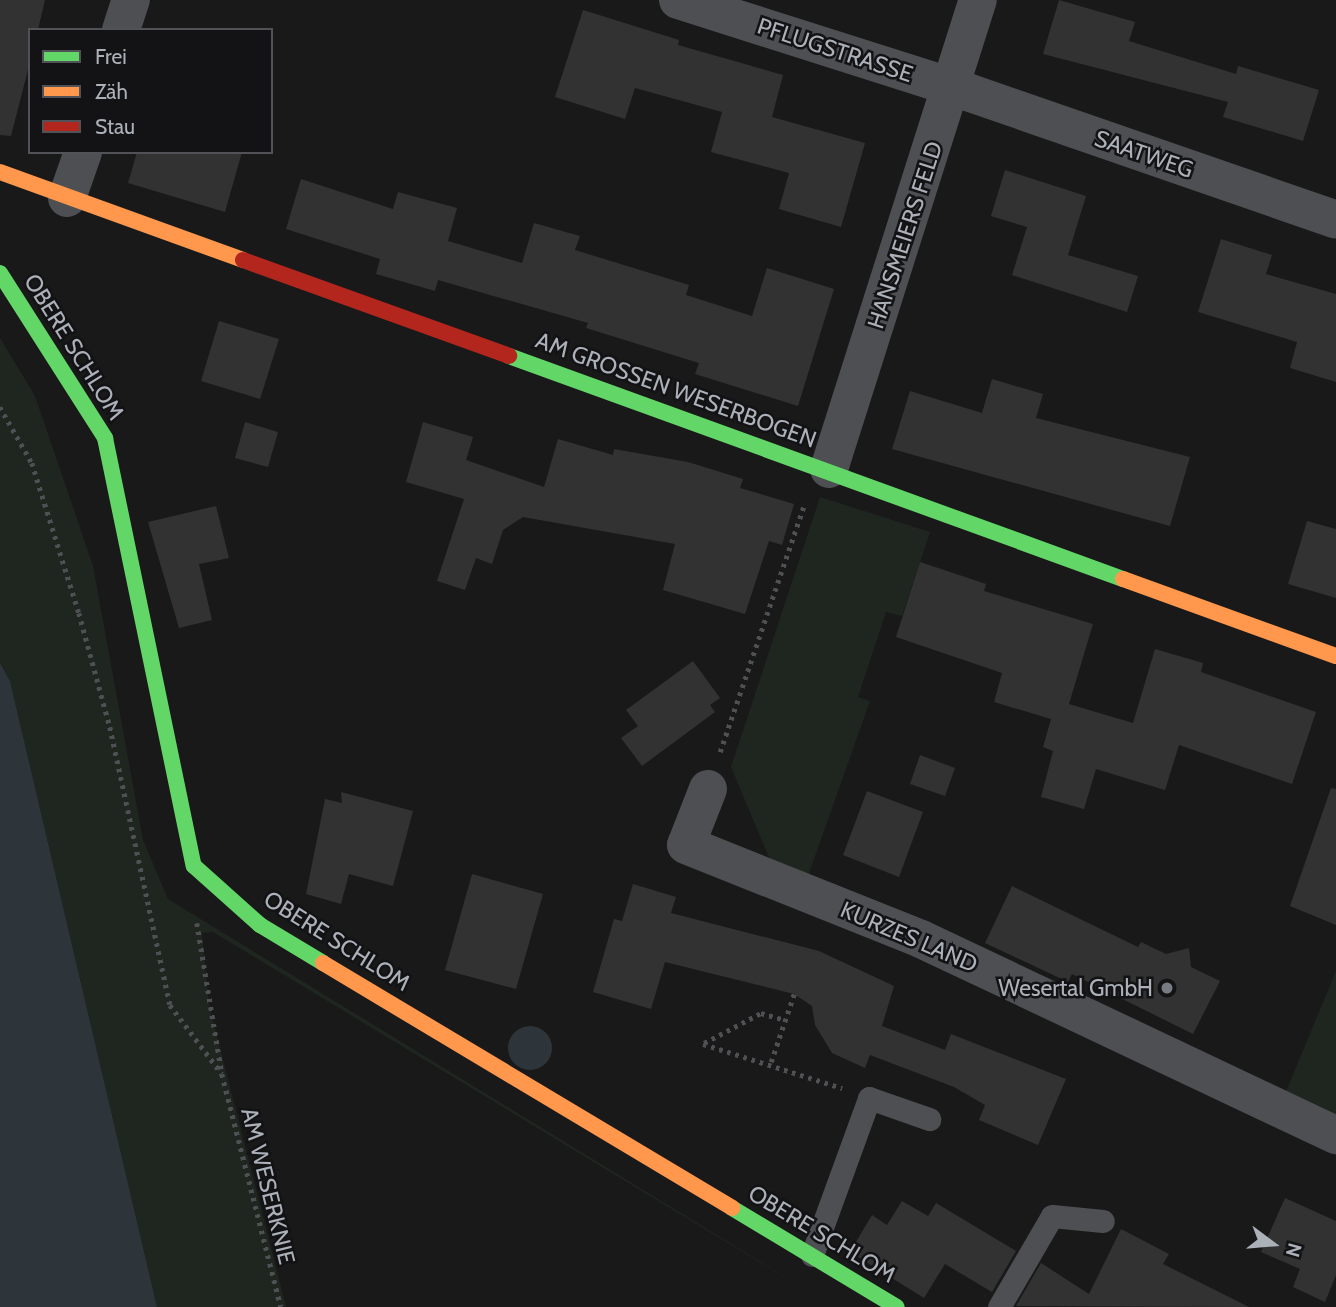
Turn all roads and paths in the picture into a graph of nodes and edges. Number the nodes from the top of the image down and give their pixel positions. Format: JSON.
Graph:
{"nodes":[{"id":1,"x":131,"y":0,"type":"edge"},
{"id":2,"x":678,"y":0,"type":"edge"},
{"id":3,"x":978,"y":0,"type":"edge"},
{"id":4,"x":122,"y":28,"type":"edge"},
{"id":5,"x":953,"y":87,"type":"junction"},
{"id":6,"x":82,"y":154,"type":"edge"},
{"id":7,"x":0,"y":172,"type":"edge"},
{"id":8,"x":67,"y":198,"type":"junction"},
{"id":9,"x":1336,"y":220,"type":"edge"},
{"id":10,"x":0,"y":273,"type":"edge"},
{"id":11,"x":0,"y":407,"type":"edge"},
{"id":12,"x":823,"y":467,"type":"junction"},
{"id":13,"x":1336,"y":656,"type":"edge"},
{"id":14,"x":708,"y":789,"type":"joint"},
{"id":15,"x":194,"y":866,"type":"junction"},
{"id":16,"x":794,"y":995,"type":"dead end"},
{"id":17,"x":786,"y":1020,"type":"junction"},
{"id":18,"x":771,"y":1062,"type":"junction"},
{"id":19,"x":222,"y":1074,"type":"junction"},
{"id":20,"x":869,"y":1098,"type":"junction"},
{"id":21,"x":929,"y":1119,"type":"dead end"},
{"id":22,"x":1336,"y":1135,"type":"edge"},
{"id":23,"x":1103,"y":1221,"type":"dead end"},
{"id":24,"x":812,"y":1255,"type":"junction"},
{"id":25,"x":281,"y":1307,"type":"edge"},
{"id":26,"x":897,"y":1307,"type":"edge"},
{"id":27,"x":999,"y":1307,"type":"edge"}],
"edges":[{"from":1,"to":4,"type":"street"},
{"from":2,"to":5,"type":"street","name":"PFLUGSTRASSE"},
{"from":3,"to":5,"type":"street","name":"HANSMEIERS FELD"},
{"from":5,"to":9,"type":"street","name":"SAATWEG"},
{"from":5,"to":12,"type":"street","name":"HANSMEIERS FELD"},
{"from":6,"to":8,"type":"street"},
{"from":7,"to":8,"type":"street","name":"AM GROSSEN WESERBOGEN"},
{"from":8,"to":12,"type":"street","name":"AM GROSSEN WESERBOGEN"},
{"from":10,"to":15,"type":"street","name":"OBERE SCHLOM"},
{"from":11,"to":19,"type":"path"},
{"from":12,"to":13,"type":"street","name":"AM GROSSEN WESERBOGEN"},
{"from":12,"to":14,"type":"path"},
{"from":14,"to":22,"type":"street","name":"KURZES LAND"},
{"from":15,"to":19,"type":"path","name":"AM WESERKNIE"},
{"from":15,"to":24,"type":"street","name":"OBERE SCHLOM"},
{"from":16,"to":17,"type":"path"},
{"from":17,"to":18,"type":"path"},
{"from":17,"to":18,"type":"path"},
{"from":18,"to":20,"type":"path"},
{"from":19,"to":25,"type":"path","name":"AM WESERKNIE"},
{"from":20,"to":21,"type":"lane"},
{"from":20,"to":24,"type":"lane"},
{"from":23,"to":27,"type":"lane"},
{"from":24,"to":26,"type":"street","name":"OBERE SCHLOM"}]}
